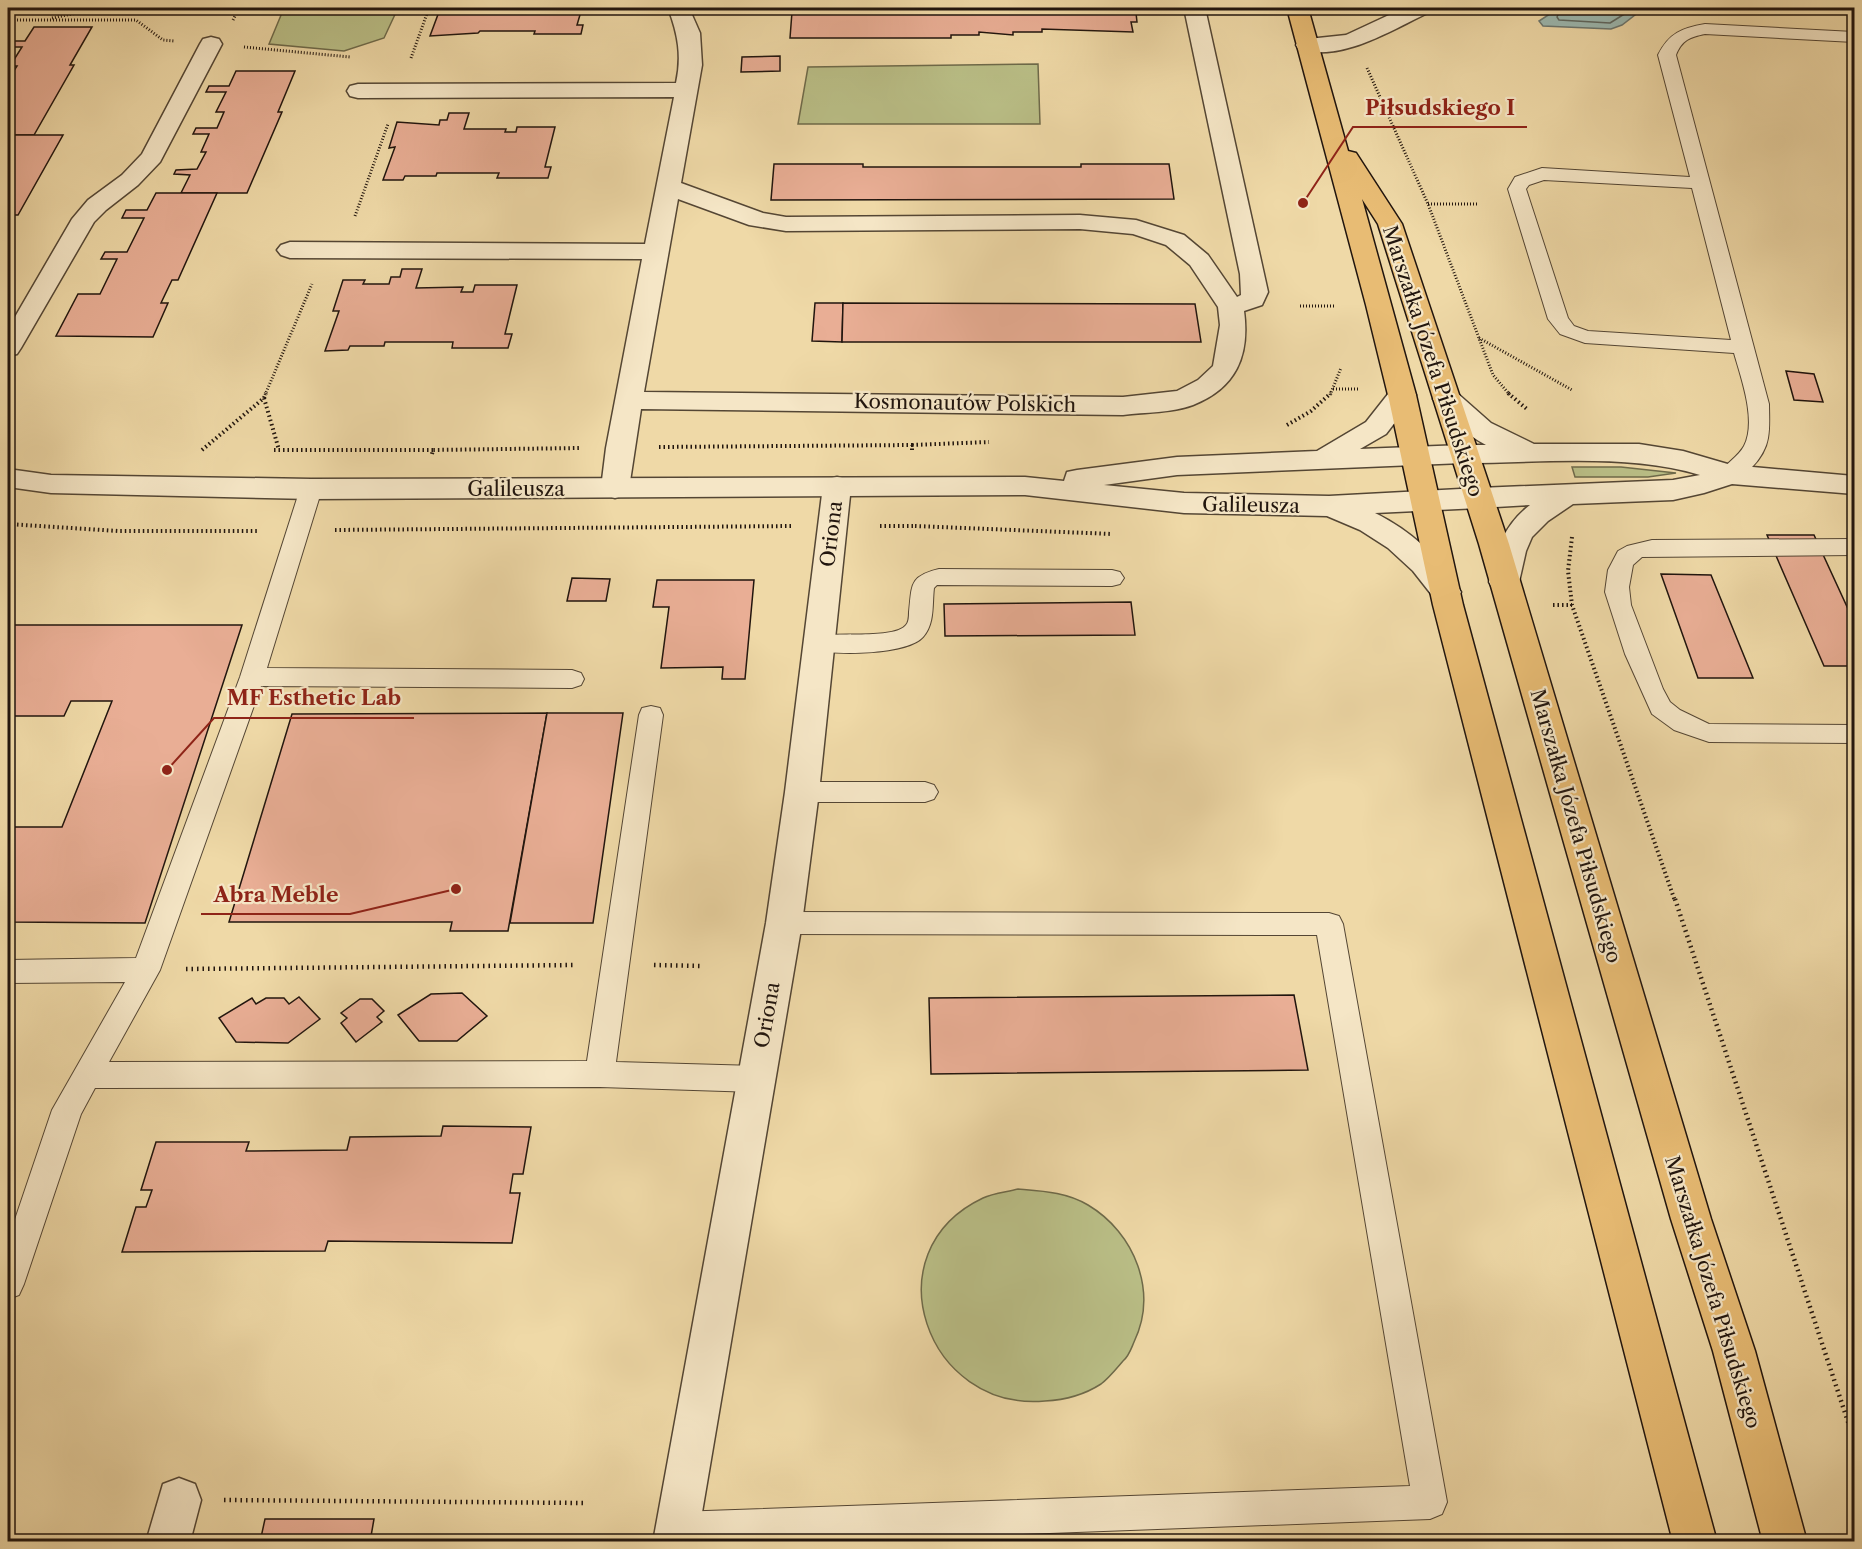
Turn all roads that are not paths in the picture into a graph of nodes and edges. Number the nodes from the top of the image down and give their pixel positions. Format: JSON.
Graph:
{"nodes":[{"id":1,"x":679,"y":8,"type":"edge"},
{"id":2,"x":1195,"y":8,"type":"edge"},
{"id":3,"x":1297,"y":8,"type":"edge"},
{"id":4,"x":1420,"y":8,"type":"edge"},
{"id":5,"x":1854,"y":37,"type":"edge"},
{"id":6,"x":211,"y":44,"type":"dead end"},
{"id":7,"x":1307,"y":45,"type":"junction"},
{"id":8,"x":686,"y":90,"type":"junction"},
{"id":9,"x":358,"y":91,"type":"dead end"},
{"id":10,"x":1328,"y":126,"type":"junction"},
{"id":11,"x":1701,"y":183,"type":"junction"},
{"id":12,"x":669,"y":187,"type":"junction"},
{"id":13,"x":290,"y":250,"type":"dead end"},
{"id":14,"x":657,"y":252,"type":"junction"},
{"id":15,"x":1231,"y":306,"type":"junction"},
{"id":16,"x":1744,"y":347,"type":"junction"},
{"id":17,"x":8,"y":348,"type":"edge"},
{"id":18,"x":1402,"y":395,"type":"junction"},
{"id":19,"x":1447,"y":399,"type":"junction"},
{"id":20,"x":631,"y":400,"type":"junction"},
{"id":21,"x":1463,"y":454,"type":"junction"},
{"id":22,"x":1545,"y":454,"type":"junction"},
{"id":23,"x":1414,"y":456,"type":"junction"},
{"id":24,"x":1320,"y":459,"type":"junction"},
{"id":25,"x":1730,"y":474,"type":"junction"},
{"id":26,"x":8,"y":478,"type":"edge"},
{"id":27,"x":1854,"y":485,"type":"edge"},
{"id":28,"x":837,"y":486,"type":"junction"},
{"id":29,"x":1025,"y":486,"type":"junction"},
{"id":30,"x":615,"y":488,"type":"junction"},
{"id":31,"x":311,"y":489,"type":"junction"},
{"id":32,"x":1564,"y":496,"type":"junction"},
{"id":33,"x":1479,"y":498,"type":"junction"},
{"id":34,"x":1425,"y":501,"type":"junction"},
{"id":35,"x":1329,"y":507,"type":"junction"},
{"id":36,"x":1854,"y":547,"type":"edge"},
{"id":37,"x":1112,"y":578,"type":"dead end"},
{"id":38,"x":1504,"y":582,"type":"junction"},
{"id":39,"x":1446,"y":592,"type":"junction"},
{"id":40,"x":819,"y":643,"type":"junction"},
{"id":41,"x":252,"y":677,"type":"junction"},
{"id":42,"x":572,"y":679,"type":"dead end"},
{"id":43,"x":651,"y":715,"type":"dead end"},
{"id":44,"x":1854,"y":734,"type":"edge"},
{"id":45,"x":802,"y":792,"type":"junction"},
{"id":46,"x":925,"y":792,"type":"dead end"},
{"id":47,"x":784,"y":923,"type":"junction"},
{"id":48,"x":146,"y":970,"type":"junction"},
{"id":49,"x":8,"y":971,"type":"edge"},
{"id":50,"x":600,"y":1074,"type":"junction"},
{"id":51,"x":87,"y":1075,"type":"junction"},
{"id":52,"x":756,"y":1079,"type":"junction"},
{"id":53,"x":8,"y":1284,"type":"edge"},
{"id":54,"x":179,"y":1500,"type":"road end"},
{"id":55,"x":1780,"y":1524,"type":"edge"},
{"id":56,"x":676,"y":1536,"type":"edge"},
{"id":57,"x":168,"y":1542,"type":"edge"},
{"id":58,"x":1695,"y":1542,"type":"edge"},
{"id":59,"x":1806,"y":1542,"type":"edge"}],
"edges":[{"from":1,"to":8,"type":"street"},
{"from":2,"to":15,"type":"street"},
{"from":3,"to":7,"type":"main road","name":"Marszałka Józefa Piłsudskiego"},
{"from":4,"to":7,"type":"street"},
{"from":5,"to":11,"type":"lane"},
{"from":6,"to":17,"type":"street"},
{"from":7,"to":10,"type":"main road","name":"Marszałka Józefa Piłsudskiego"},
{"from":8,"to":9,"type":"street"},
{"from":8,"to":12,"type":"street"},
{"from":10,"to":18,"type":"main road","name":"Marszałka Józefa Piłsudskiego"},
{"from":10,"to":19,"type":"main road","name":"Marszałka Józefa Piłsudskiego"},
{"from":11,"to":16,"type":"lane"},
{"from":11,"to":16,"type":"lane"},
{"from":12,"to":14,"type":"street"},
{"from":12,"to":15,"type":"street"},
{"from":13,"to":14,"type":"street"},
{"from":14,"to":20,"type":"street"},
{"from":15,"to":20,"type":"street","name":"Kosmonautów Polskich"},
{"from":16,"to":25,"type":"lane"},
{"from":18,"to":23,"type":"main road","name":"Marszałka Józefa Piłsudskiego"},
{"from":18,"to":24,"type":"street"},
{"from":19,"to":21,"type":"main road","name":"Marszałka Józefa Piłsudskiego"},
{"from":19,"to":22,"type":"street"},
{"from":20,"to":30,"type":"street"},
{"from":21,"to":22,"type":"street","name":"Galileusza"},
{"from":21,"to":23,"type":"street","name":"Galileusza"},
{"from":21,"to":33,"type":"main road","name":"Marszałka Józefa Piłsudskiego"},
{"from":22,"to":25,"type":"street","name":"Galileusza"},
{"from":23,"to":24,"type":"street","name":"Galileusza"},
{"from":23,"to":34,"type":"main road","name":"Marszałka Józefa Piłsudskiego"},
{"from":24,"to":29,"type":"street","name":"Galileusza"},
{"from":25,"to":27,"type":"street"},
{"from":25,"to":32,"type":"street","name":"Galileusza"},
{"from":26,"to":31,"type":"street","name":"Galileusza"},
{"from":28,"to":29,"type":"street","name":"Galileusza"},
{"from":28,"to":30,"type":"street","name":"Galileusza"},
{"from":28,"to":40,"type":"street","name":"Oriona"},
{"from":29,"to":35,"type":"street","name":"Galileusza"},
{"from":30,"to":31,"type":"street","name":"Galileusza"},
{"from":31,"to":41,"type":"lane"},
{"from":32,"to":33,"type":"street","name":"Galileusza"},
{"from":32,"to":38,"type":"street"},
{"from":33,"to":34,"type":"street","name":"Galileusza"},
{"from":33,"to":38,"type":"main road","name":"Marszałka Józefa Piłsudskiego"},
{"from":34,"to":35,"type":"street","name":"Galileusza"},
{"from":34,"to":39,"type":"main road","name":"Marszałka Józefa Piłsudskiego"},
{"from":35,"to":39,"type":"street"},
{"from":36,"to":44,"type":"lane"},
{"from":37,"to":40,"type":"lane"},
{"from":38,"to":55,"type":"main road","name":"Marszałka Józefa Piłsudskiego"},
{"from":39,"to":58,"type":"main road","name":"Marszałka Józefa Piłsudskiego"},
{"from":40,"to":45,"type":"street","name":"Oriona"},
{"from":41,"to":42,"type":"lane"},
{"from":41,"to":48,"type":"lane"},
{"from":43,"to":50,"type":"lane"},
{"from":45,"to":46,"type":"lane"},
{"from":45,"to":47,"type":"street","name":"Oriona"},
{"from":47,"to":52,"type":"street","name":"Oriona"},
{"from":47,"to":56,"type":"lane"},
{"from":48,"to":49,"type":"lane"},
{"from":48,"to":51,"type":"lane"},
{"from":50,"to":51,"type":"lane"},
{"from":50,"to":52,"type":"lane"},
{"from":51,"to":53,"type":"lane"},
{"from":52,"to":56,"type":"street","name":"Oriona"},
{"from":54,"to":57,"type":"street"},
{"from":55,"to":59,"type":"street"}]}
